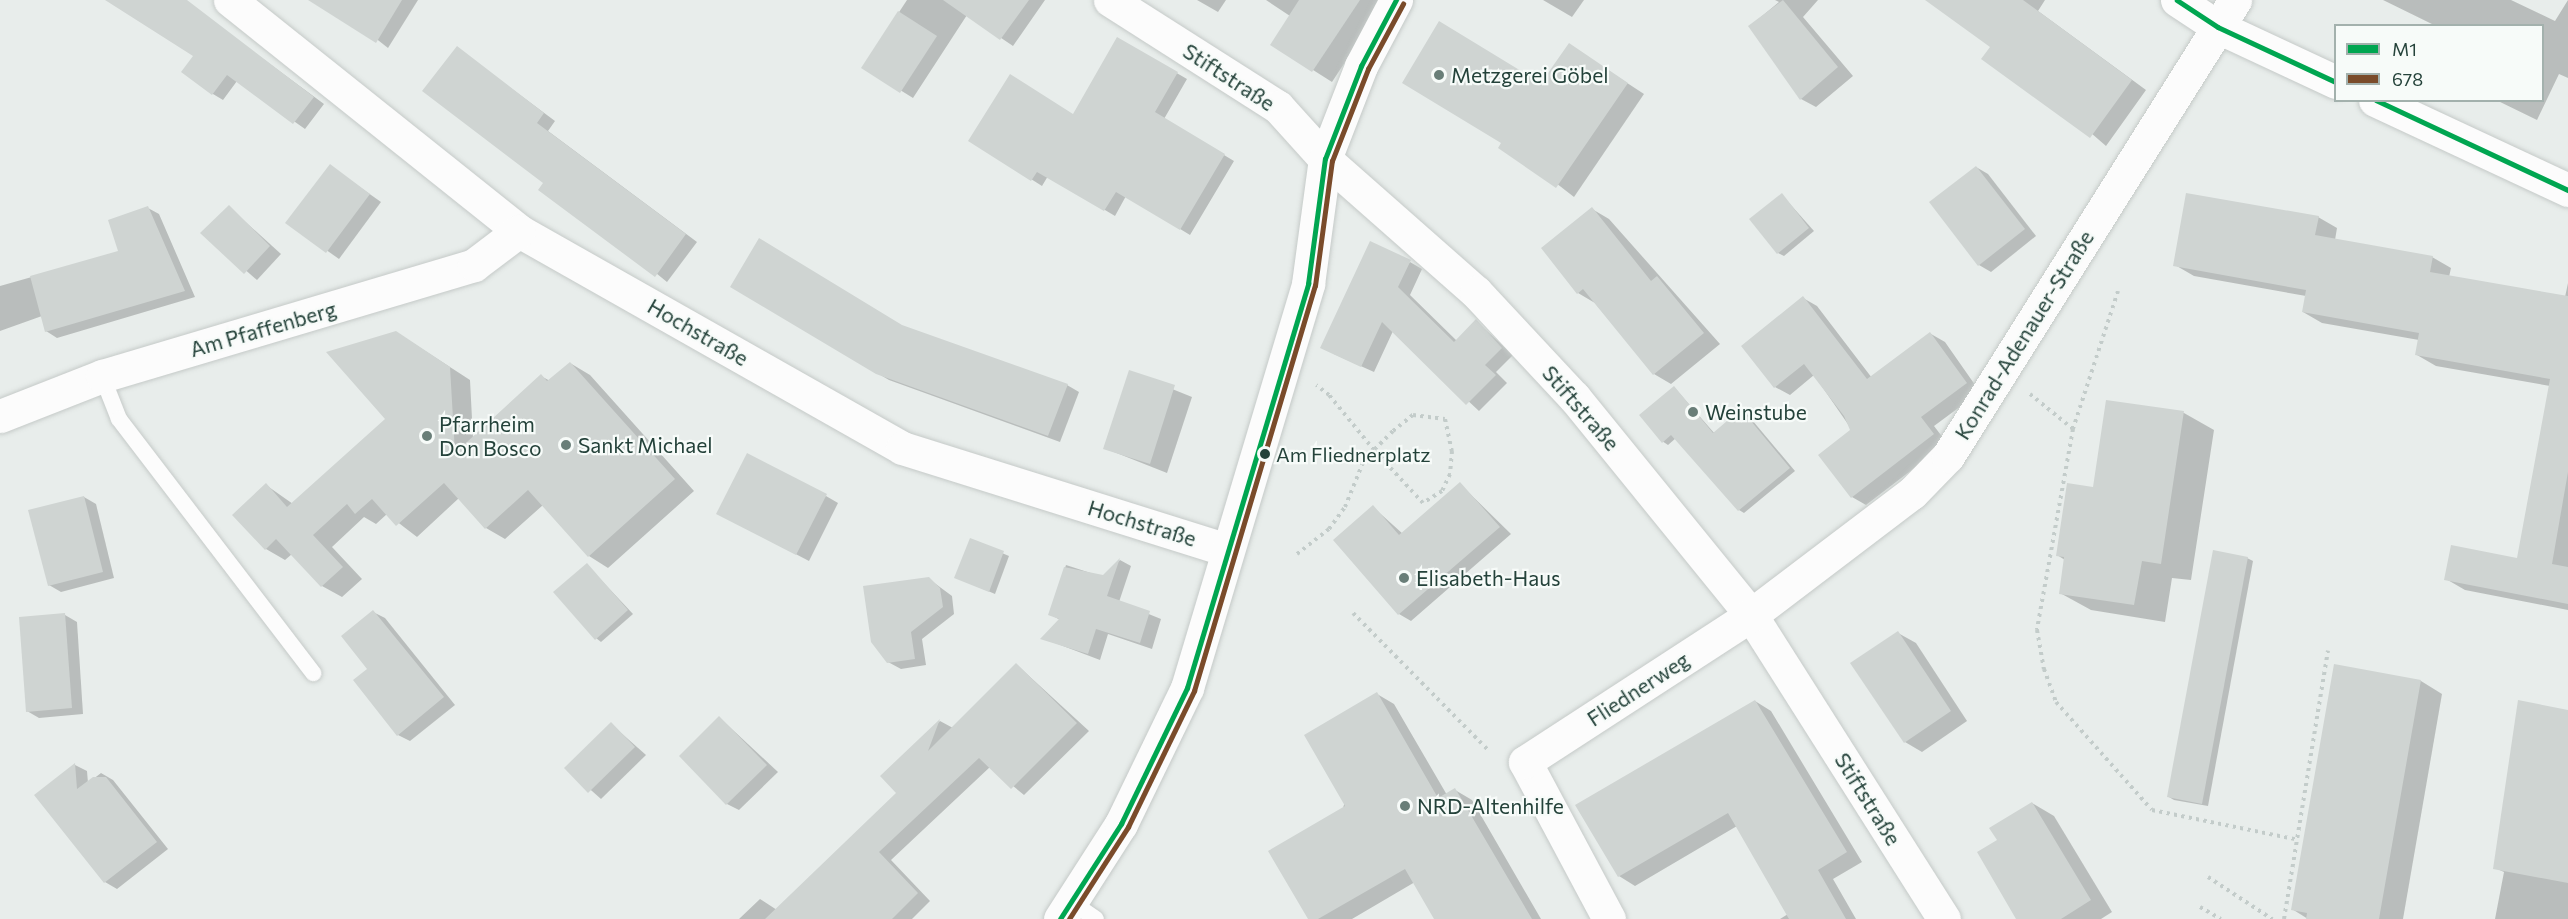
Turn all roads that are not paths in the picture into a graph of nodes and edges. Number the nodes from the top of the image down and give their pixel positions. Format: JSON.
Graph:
{"nodes":[{"id":1,"x":231,"y":0,"type":"edge"},
{"id":2,"x":1110,"y":0,"type":"edge"},
{"id":3,"x":1396,"y":0,"type":"edge"},
{"id":4,"x":2177,"y":0,"type":"edge"},
{"id":5,"x":2226,"y":14,"type":"edge"},
{"id":6,"x":2334,"y":81,"type":"edge"},
{"id":7,"x":2380,"y":102,"type":"edge"},
{"id":8,"x":1325,"y":159,"type":"junction"},
{"id":9,"x":2568,"y":190,"type":"edge"},
{"id":10,"x":519,"y":231,"type":"junction"},
{"id":11,"x":102,"y":376,"type":"junction"},
{"id":12,"x":0,"y":416,"type":"edge"},
{"id":13,"x":1227,"y":550,"type":"junction"},
{"id":14,"x":1751,"y":615,"type":"junction"},
{"id":15,"x":313,"y":673,"type":"dead end"},
{"id":16,"x":1076,"y":913,"type":"edge"},
{"id":17,"x":1609,"y":919,"type":"edge"},
{"id":18,"x":1944,"y":919,"type":"edge"}],
"edges":[{"from":1,"to":10,"type":"street","name":"Hochstraße"},
{"from":2,"to":8,"type":"street","name":"Stiftstraße"},
{"from":3,"to":8,"type":"street"},
{"from":4,"to":5,"type":"street"},
{"from":5,"to":6,"type":"street"},
{"from":5,"to":14,"type":"street","name":"Konrad-Adenauer-Straße"},
{"from":7,"to":9,"type":"street"},
{"from":8,"to":13,"type":"street"},
{"from":8,"to":14,"type":"street","name":"Stiftstraße"},
{"from":10,"to":11,"type":"street","name":"Am Pfaffenberg"},
{"from":10,"to":13,"type":"street","name":"Hochstraße"},
{"from":11,"to":12,"type":"street","name":"Am Pfaffenberg"},
{"from":11,"to":15,"type":"lane"},
{"from":13,"to":16,"type":"street"},
{"from":14,"to":17,"type":"street","name":"Fliednerweg"},
{"from":14,"to":18,"type":"street","name":"Stiftstraße"}]}
